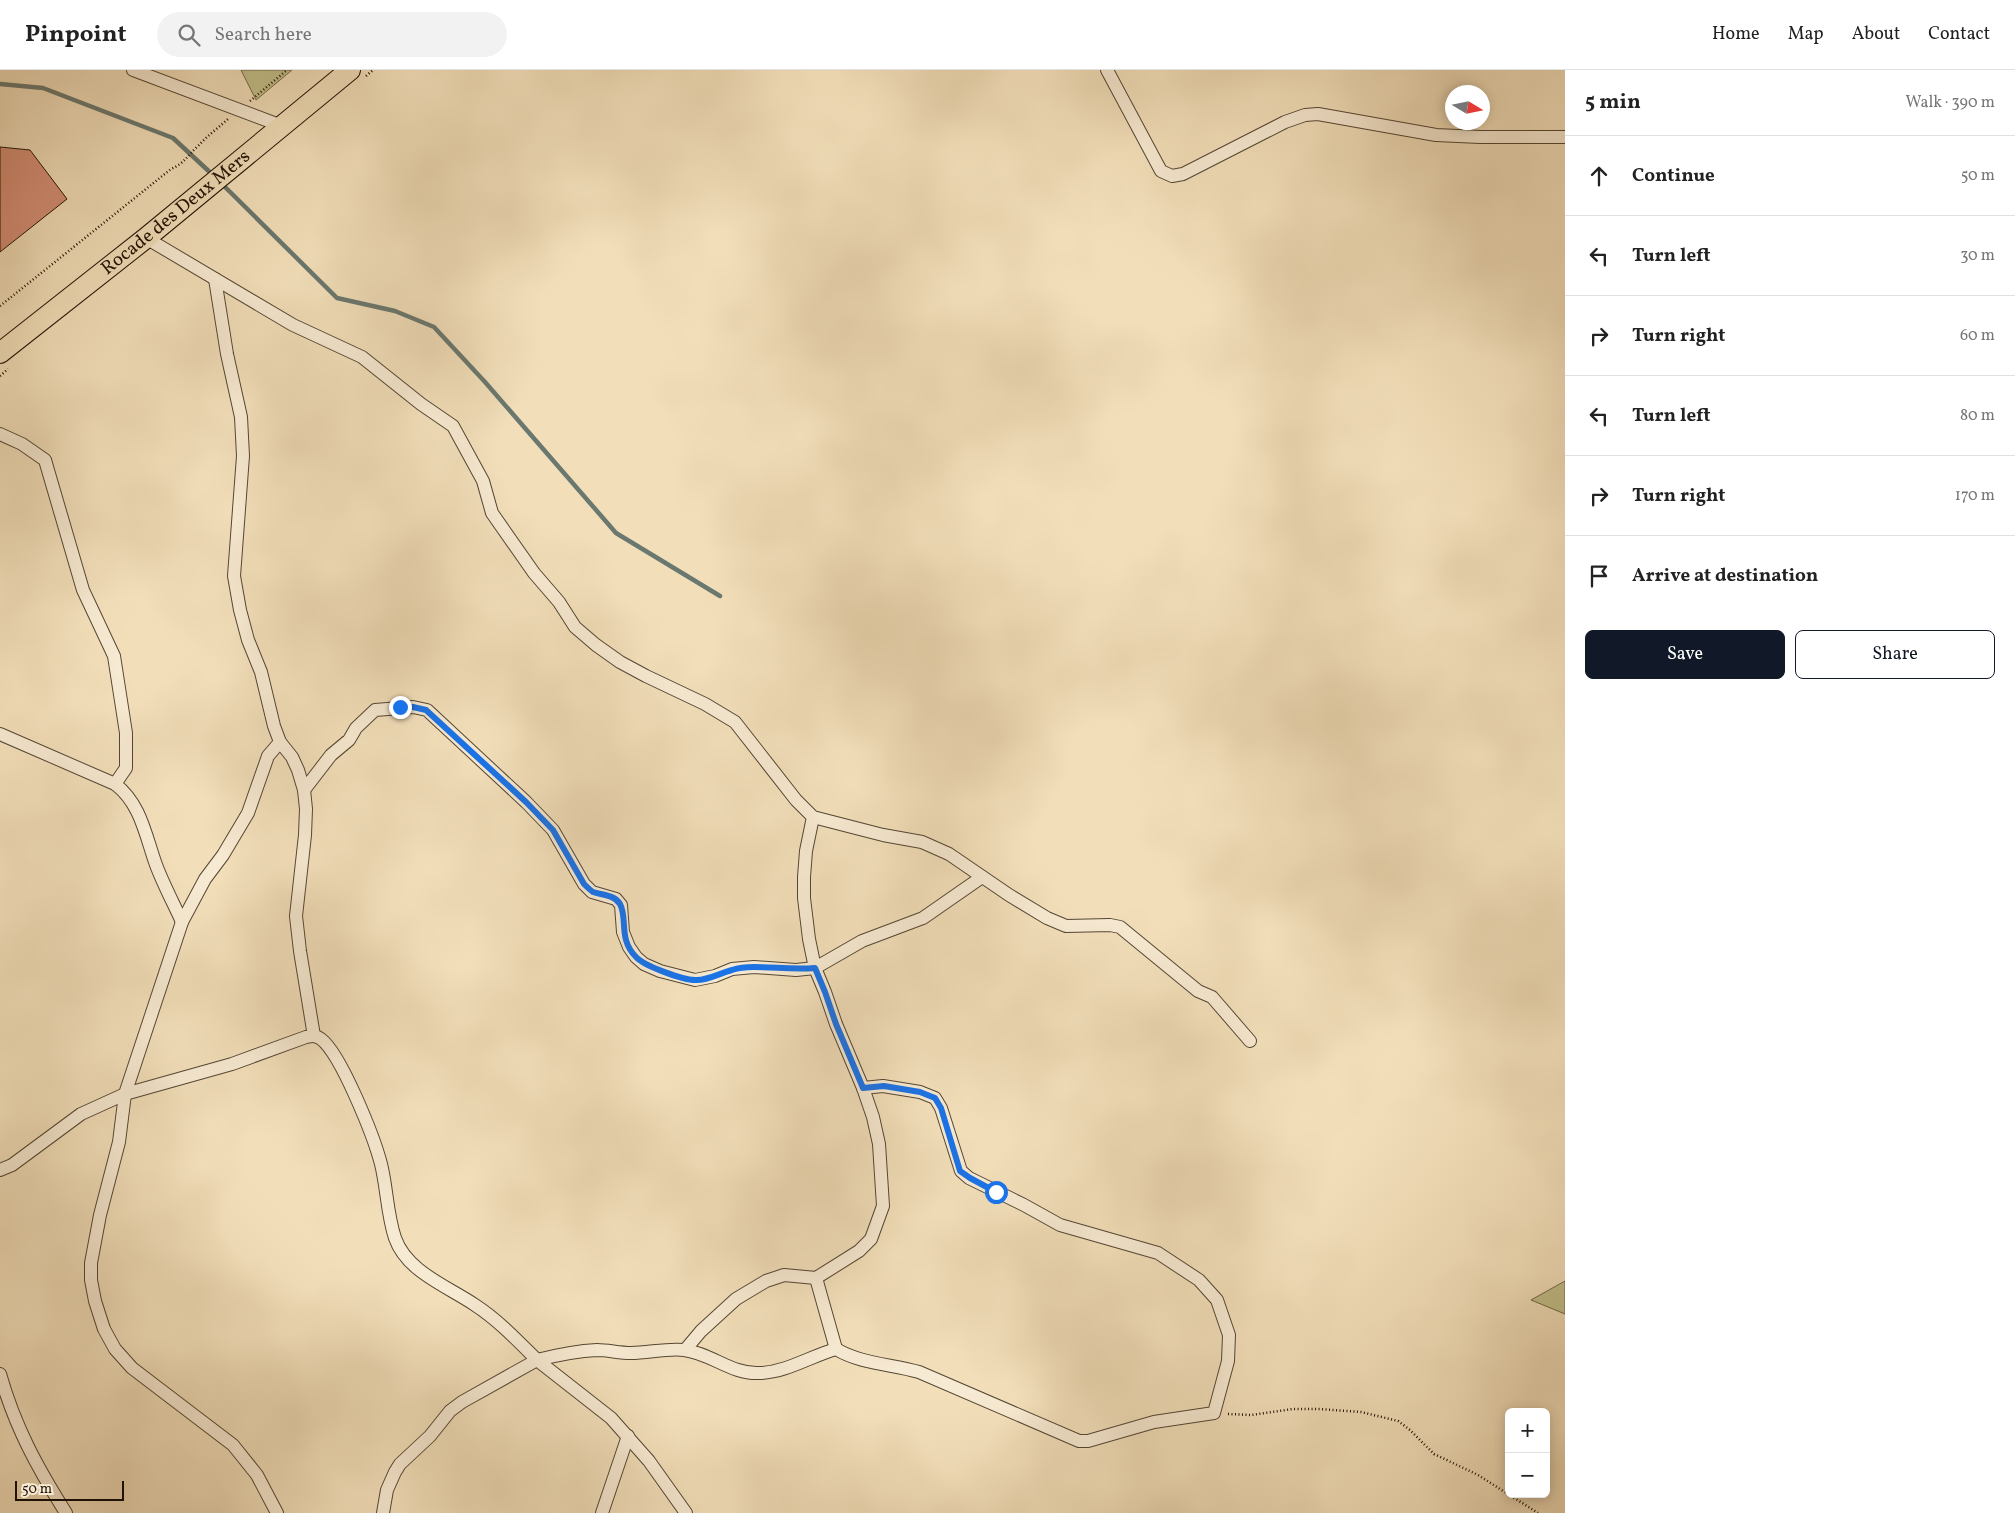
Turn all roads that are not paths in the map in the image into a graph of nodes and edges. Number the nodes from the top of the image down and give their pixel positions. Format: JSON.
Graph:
{"nodes":[{"id":1,"x":133,"y":70,"type":"edge"},
{"id":2,"x":162,"y":70,"type":"edge"},
{"id":3,"x":350,"y":70,"type":"edge"},
{"id":4,"x":1107,"y":70,"type":"edge"},
{"id":5,"x":170,"y":85,"type":"junction"},
{"id":6,"x":282,"y":126,"type":"junction"},
{"id":7,"x":1565,"y":137,"type":"edge"},
{"id":8,"x":146,"y":238,"type":"junction"},
{"id":9,"x":216,"y":279,"type":"junction"},
{"id":10,"x":0,"y":353,"type":"edge"},
{"id":11,"x":0,"y":434,"type":"edge"},
{"id":12,"x":0,"y":734,"type":"edge"},
{"id":13,"x":280,"y":742,"type":"junction"},
{"id":14,"x":115,"y":784,"type":"junction"},
{"id":15,"x":304,"y":790,"type":"junction"},
{"id":16,"x":813,"y":817,"type":"junction"},
{"id":17,"x":982,"y":877,"type":"junction"},
{"id":18,"x":182,"y":922,"type":"junction"},
{"id":19,"x":815,"y":968,"type":"junction"},
{"id":20,"x":314,"y":1036,"type":"junction"},
{"id":21,"x":1250,"y":1041,"type":"dead end"},
{"id":22,"x":863,"y":1088,"type":"junction"},
{"id":23,"x":125,"y":1094,"type":"junction"},
{"id":24,"x":0,"y":1170,"type":"edge"},
{"id":25,"x":816,"y":1278,"type":"junction"},
{"id":26,"x":836,"y":1349,"type":"junction"},
{"id":27,"x":685,"y":1350,"type":"junction"},
{"id":28,"x":536,"y":1360,"type":"junction"},
{"id":29,"x":0,"y":1374,"type":"edge"},
{"id":30,"x":628,"y":1436,"type":"junction"},
{"id":31,"x":66,"y":1513,"type":"edge"},
{"id":32,"x":277,"y":1513,"type":"edge"},
{"id":33,"x":383,"y":1513,"type":"edge"},
{"id":34,"x":602,"y":1513,"type":"edge"},
{"id":35,"x":686,"y":1513,"type":"edge"}],
"edges":[{"from":1,"to":5,"type":"street"},
{"from":2,"to":5,"type":"street"},
{"from":3,"to":6,"type":"highway","name":"Rocade des Deux Mers"},
{"from":4,"to":7,"type":"street"},
{"from":5,"to":6,"type":"street"},
{"from":6,"to":8,"type":"highway","name":"Rocade des Deux Mers"},
{"from":8,"to":9,"type":"street"},
{"from":8,"to":10,"type":"highway","name":"Rocade des Deux Mers"},
{"from":9,"to":13,"type":"street"},
{"from":9,"to":16,"type":"street"},
{"from":11,"to":14,"type":"street"},
{"from":12,"to":14,"type":"street"},
{"from":13,"to":15,"type":"street"},
{"from":13,"to":18,"type":"street"},
{"from":14,"to":18,"type":"street"},
{"from":15,"to":19,"type":"street"},
{"from":15,"to":20,"type":"street"},
{"from":16,"to":17,"type":"street"},
{"from":16,"to":19,"type":"street"},
{"from":17,"to":19,"type":"street"},
{"from":17,"to":21,"type":"street"},
{"from":18,"to":23,"type":"street"},
{"from":19,"to":22,"type":"street"},
{"from":20,"to":23,"type":"street"},
{"from":20,"to":28,"type":"street"},
{"from":22,"to":25,"type":"street"},
{"from":22,"to":26,"type":"street"},
{"from":23,"to":24,"type":"street"},
{"from":23,"to":32,"type":"street"},
{"from":25,"to":26,"type":"street"},
{"from":25,"to":27,"type":"street"},
{"from":26,"to":27,"type":"street"},
{"from":27,"to":28,"type":"street"},
{"from":28,"to":30,"type":"street"},
{"from":28,"to":33,"type":"street"},
{"from":29,"to":31,"type":"street"},
{"from":30,"to":34,"type":"street"},
{"from":30,"to":35,"type":"street"}]}
